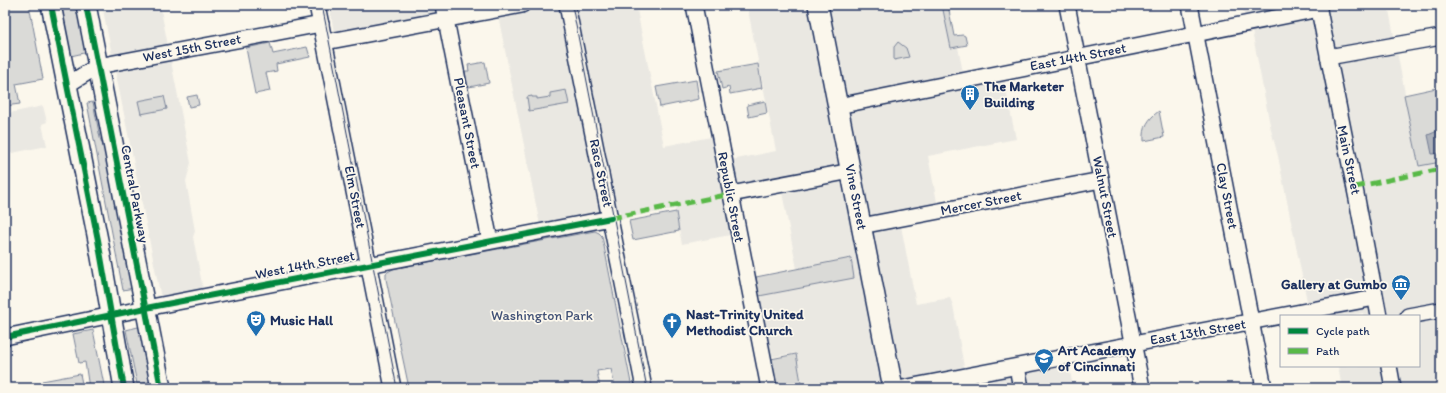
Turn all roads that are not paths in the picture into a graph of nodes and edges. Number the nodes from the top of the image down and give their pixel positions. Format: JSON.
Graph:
{"nodes":[{"id":1,"x":51,"y":5,"type":"edge"},
{"id":2,"x":86,"y":5,"type":"edge"},
{"id":3,"x":318,"y":5,"type":"edge"},
{"id":4,"x":522,"y":5,"type":"edge"},
{"id":5,"x":567,"y":5,"type":"edge"},
{"id":6,"x":694,"y":5,"type":"edge"},
{"id":7,"x":818,"y":5,"type":"edge"},
{"id":8,"x":1067,"y":5,"type":"edge"},
{"id":9,"x":1190,"y":5,"type":"edge"},
{"id":10,"x":1318,"y":7,"type":"edge"},
{"id":11,"x":445,"y":12,"type":"edge"},
{"id":12,"x":321,"y":24,"type":"junction"},
{"id":13,"x":1196,"y":34,"type":"junction"},
{"id":14,"x":1441,"y":37,"type":"edge"},
{"id":15,"x":325,"y":42,"type":"junction"},
{"id":16,"x":1328,"y":57,"type":"junction"},
{"id":17,"x":1077,"y":58,"type":"junction"},
{"id":18,"x":98,"y":66,"type":"junction"},
{"id":19,"x":67,"y":85,"type":"junction"},
{"id":20,"x":838,"y":106,"type":"junction"},
{"id":21,"x":850,"y":171,"type":"junction"},
{"id":22,"x":1101,"y":180,"type":"junction"},
{"id":23,"x":731,"y":194,"type":"junction"},
{"id":24,"x":611,"y":218,"type":"junction"},
{"id":25,"x":861,"y":226,"type":"junction"},
{"id":26,"x":490,"y":241,"type":"junction"},
{"id":27,"x":369,"y":264,"type":"junction"},
{"id":28,"x":1375,"y":298,"type":"junction"},
{"id":29,"x":146,"y":308,"type":"junction"},
{"id":30,"x":1441,"y":310,"type":"edge"},
{"id":31,"x":1288,"y":315,"type":"edge"},
{"id":32,"x":1379,"y":315,"type":"edge"},
{"id":33,"x":1414,"y":315,"type":"edge"},
{"id":34,"x":112,"y":316,"type":"junction"},
{"id":35,"x":1280,"y":317,"type":"edge"},
{"id":36,"x":1252,"y":322,"type":"junction"},
{"id":37,"x":5,"y":337,"type":"edge"},
{"id":38,"x":1134,"y":344,"type":"junction"},
{"id":39,"x":1017,"y":366,"type":"junction"},
{"id":40,"x":1389,"y":367,"type":"edge"},
{"id":41,"x":124,"y":388,"type":"edge"},
{"id":42,"x":161,"y":388,"type":"edge"},
{"id":43,"x":394,"y":388,"type":"edge"},
{"id":44,"x":644,"y":388,"type":"edge"},
{"id":45,"x":769,"y":388,"type":"edge"},
{"id":46,"x":893,"y":388,"type":"edge"},
{"id":47,"x":903,"y":388,"type":"edge"},
{"id":48,"x":1021,"y":388,"type":"edge"},
{"id":49,"x":1142,"y":388,"type":"edge"},
{"id":50,"x":1264,"y":388,"type":"edge"},
{"id":51,"x":1393,"y":388,"type":"edge"}],
"edges":[{"from":1,"to":19,"type":"main road"},
{"from":2,"to":18,"type":"main road","name":"Central Parkway"},
{"from":3,"to":12,"type":"street","name":"Elm Street"},
{"from":4,"to":11,"type":"street"},
{"from":5,"to":24,"type":"street","name":"Race Street"},
{"from":6,"to":23,"type":"street","name":"Republic Street"},
{"from":7,"to":20,"type":"main road","name":"Vine Street"},
{"from":8,"to":17,"type":"street","name":"Walnut Street"},
{"from":9,"to":13,"type":"street","name":"Clay Street"},
{"from":10,"to":13,"type":"street","name":"East 14th Street"},
{"from":10,"to":16,"type":"street","name":"Main Street"},
{"from":11,"to":15,"type":"street"},
{"from":11,"to":26,"type":"street","name":"Pleasant Street"},
{"from":12,"to":15,"type":"street","name":"Elm Street"},
{"from":12,"to":18,"type":"street","name":"West 15th Street"},
{"from":13,"to":17,"type":"street","name":"East 14th Street"},
{"from":13,"to":36,"type":"street","name":"Clay Street"},
{"from":14,"to":16,"type":"street"},
{"from":15,"to":27,"type":"street","name":"Elm Street"},
{"from":16,"to":28,"type":"street","name":"Main Street"},
{"from":17,"to":20,"type":"street","name":"East 14th Street"},
{"from":17,"to":22,"type":"street","name":"Walnut Street"},
{"from":18,"to":19,"type":"street","name":"West 15th Street"},
{"from":18,"to":29,"type":"main road","name":"Central Parkway"},
{"from":19,"to":34,"type":"main road"},
{"from":20,"to":21,"type":"main road","name":"Vine Street"},
{"from":21,"to":23,"type":"street"},
{"from":21,"to":25,"type":"main road","name":"Vine Street"},
{"from":22,"to":25,"type":"street","name":"Mercer Street"},
{"from":22,"to":38,"type":"street","name":"Walnut Street"},
{"from":23,"to":45,"type":"street","name":"Republic Street"},
{"from":24,"to":26,"type":"street","name":"West 14th Street"},
{"from":24,"to":44,"type":"street","name":"Race Street"},
{"from":25,"to":46,"type":"main road","name":"Vine Street"},
{"from":26,"to":27,"type":"street","name":"West 14th Street"},
{"from":27,"to":29,"type":"street","name":"West 14th Street"},
{"from":27,"to":43,"type":"street","name":"Elm Street"},
{"from":28,"to":31,"type":"street","name":"East 13th Street"},
{"from":28,"to":32,"type":"street","name":"Main Street"},
{"from":29,"to":34,"type":"street","name":"West 14th Street"},
{"from":29,"to":42,"type":"main road","name":"Central Parkway"},
{"from":30,"to":33,"type":"street"},
{"from":34,"to":37,"type":"street","name":"West 14th Street"},
{"from":34,"to":41,"type":"main road"},
{"from":35,"to":36,"type":"street","name":"East 13th Street"},
{"from":36,"to":38,"type":"street","name":"East 13th Street"},
{"from":36,"to":50,"type":"street","name":"Clay Street"},
{"from":38,"to":39,"type":"street","name":"East 13th Street"},
{"from":38,"to":49,"type":"street","name":"Walnut Street"},
{"from":39,"to":47,"type":"street","name":"East 13th Street"},
{"from":39,"to":48,"type":"street"},
{"from":40,"to":51,"type":"street"}]}
